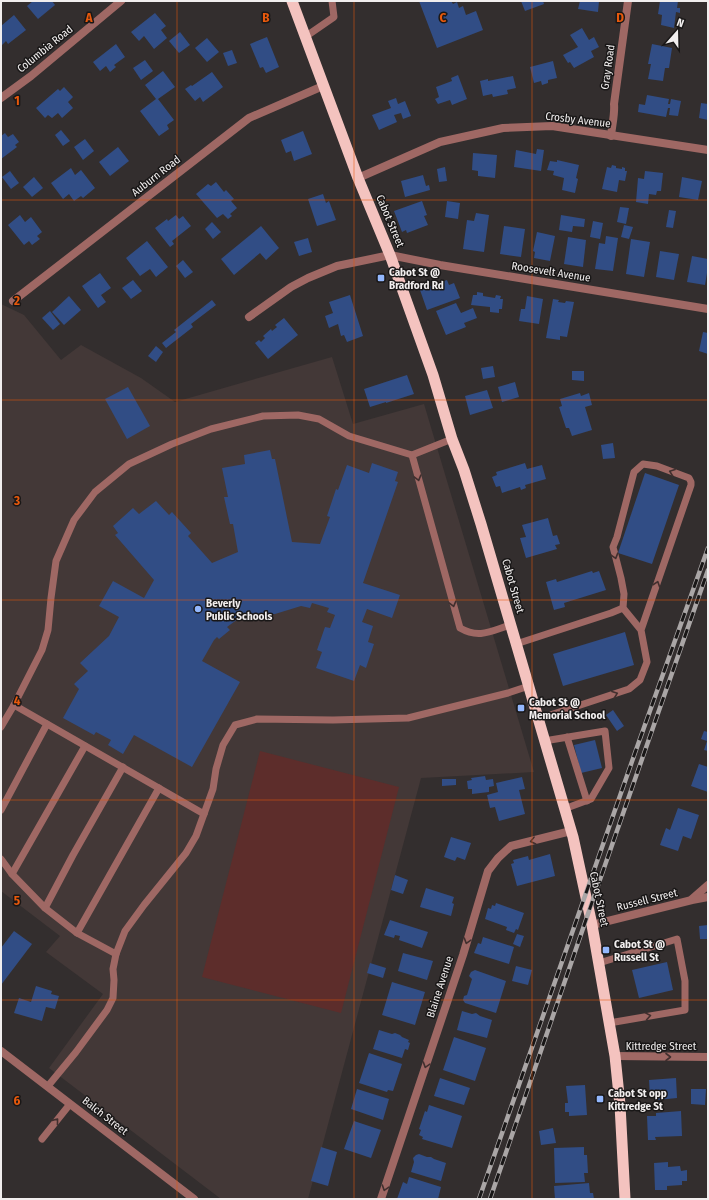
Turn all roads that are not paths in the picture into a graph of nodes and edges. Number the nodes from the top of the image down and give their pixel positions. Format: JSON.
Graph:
{"nodes":[{"id":1,"x":121,"y":1,"type":"edge"},
{"id":2,"x":292,"y":1,"type":"edge"},
{"id":3,"x":332,"y":1,"type":"edge"},
{"id":4,"x":628,"y":1,"type":"edge"},
{"id":5,"x":305,"y":37,"type":"junction"},
{"id":6,"x":323,"y":86,"type":"junction"},
{"id":7,"x":1,"y":98,"type":"edge"},
{"id":8,"x":611,"y":136,"type":"junction"},
{"id":9,"x":708,"y":150,"type":"edge"},
{"id":10,"x":358,"y":178,"type":"junction"},
{"id":11,"x":390,"y":255,"type":"junction"},
{"id":12,"x":13,"y":301,"type":"dead end"},
{"id":13,"x":708,"y":309,"type":"edge"},
{"id":14,"x":249,"y":317,"type":"dead end"},
{"id":15,"x":452,"y":439,"type":"junction"},
{"id":16,"x":412,"y":455,"type":"junction"},
{"id":17,"x":623,"y":608,"type":"junction"},
{"id":18,"x":510,"y":625,"type":"junction"},
{"id":19,"x":641,"y":630,"type":"junction"},
{"id":20,"x":516,"y":644,"type":"junction"},
{"id":21,"x":529,"y":686,"type":"junction"},
{"id":22,"x":14,"y":705,"type":"junction"},
{"id":23,"x":538,"y":719,"type":"junction"},
{"id":24,"x":48,"y":724,"type":"junction"},
{"id":25,"x":1,"y":727,"type":"edge"},
{"id":26,"x":567,"y":737,"type":"junction"},
{"id":27,"x":544,"y":741,"type":"junction"},
{"id":28,"x":85,"y":746,"type":"junction"},
{"id":29,"x":123,"y":767,"type":"junction"},
{"id":30,"x":159,"y":788,"type":"junction"},
{"id":31,"x":587,"y":801,"type":"junction"},
{"id":32,"x":564,"y":809,"type":"junction"},
{"id":33,"x":1,"y":810,"type":"edge"},
{"id":34,"x":204,"y":814,"type":"junction"},
{"id":35,"x":571,"y":831,"type":"junction"},
{"id":36,"x":1,"y":859,"type":"edge"},
{"id":37,"x":12,"y":874,"type":"junction"},
{"id":38,"x":708,"y":886,"type":"edge"},
{"id":39,"x":708,"y":897,"type":"edge"},
{"id":40,"x":692,"y":900,"type":"junction"},
{"id":41,"x":45,"y":908,"type":"junction"},
{"id":42,"x":592,"y":925,"type":"junction"},
{"id":43,"x":77,"y":934,"type":"junction"},
{"id":44,"x":116,"y":954,"type":"junction"},
{"id":45,"x":599,"y":963,"type":"junction"},
{"id":46,"x":609,"y":1023,"type":"junction"},
{"id":47,"x":1,"y":1051,"type":"edge"},
{"id":48,"x":615,"y":1056,"type":"junction"},
{"id":49,"x":708,"y":1057,"type":"edge"},
{"id":50,"x":48,"y":1086,"type":"junction"},
{"id":51,"x":70,"y":1104,"type":"junction"},
{"id":52,"x":42,"y":1139,"type":"dead end"},
{"id":53,"x":194,"y":1199,"type":"edge"},
{"id":54,"x":381,"y":1199,"type":"edge"},
{"id":55,"x":625,"y":1199,"type":"edge"}],
"edges":[{"from":1,"to":7,"type":"street","name":"Columbia Road"},
{"from":2,"to":5,"type":"highway","name":"Cabot Street"},
{"from":3,"to":5,"type":"lane"},
{"from":4,"to":8,"type":"street","name":"Gray Road"},
{"from":5,"to":6,"type":"highway","name":"Cabot Street"},
{"from":6,"to":10,"type":"highway","name":"Cabot Street"},
{"from":6,"to":12,"type":"street","name":"Auburn Road"},
{"from":8,"to":9,"type":"street","name":"Crosby Avenue"},
{"from":8,"to":10,"type":"street","name":"Crosby Avenue"},
{"from":10,"to":11,"type":"highway","name":"Cabot Street"},
{"from":11,"to":13,"type":"street","name":"Roosevelt Avenue"},
{"from":11,"to":14,"type":"street"},
{"from":11,"to":15,"type":"highway","name":"Cabot Street"},
{"from":15,"to":16,"type":"lane"},
{"from":15,"to":18,"type":"highway","name":"Cabot Street"},
{"from":16,"to":18,"type":"lane","one_way":true},
{"from":16,"to":22,"type":"lane"},
{"from":17,"to":19,"type":"lane"},
{"from":19,"to":17,"type":"lane","one_way":true},
{"from":17,"to":20,"type":"lane"},
{"from":18,"to":20,"type":"highway","name":"Cabot Street"},
{"from":23,"to":19,"type":"lane","one_way":true},
{"from":20,"to":21,"type":"highway","name":"Cabot Street"},
{"from":21,"to":23,"type":"highway","name":"Cabot Street"},
{"from":21,"to":34,"type":"lane"},
{"from":22,"to":24,"type":"lane"},
{"from":22,"to":25,"type":"lane"},
{"from":23,"to":27,"type":"highway","name":"Cabot Street"},
{"from":24,"to":28,"type":"lane"},
{"from":24,"to":33,"type":"lane"},
{"from":26,"to":27,"type":"lane"},
{"from":26,"to":31,"type":"lane"},
{"from":26,"to":31,"type":"lane"},
{"from":27,"to":32,"type":"highway","name":"Cabot Street"},
{"from":28,"to":29,"type":"lane"},
{"from":28,"to":37,"type":"lane"},
{"from":29,"to":30,"type":"lane"},
{"from":29,"to":41,"type":"lane"},
{"from":30,"to":34,"type":"lane"},
{"from":30,"to":43,"type":"lane"},
{"from":31,"to":32,"type":"lane"},
{"from":32,"to":35,"type":"highway","name":"Cabot Street"},
{"from":34,"to":44,"type":"lane"},
{"from":35,"to":42,"type":"highway","name":"Cabot Street"},
{"from":35,"to":54,"type":"street","name":"Blaine Avenue","one_way":true},
{"from":36,"to":37,"type":"lane"},
{"from":37,"to":41,"type":"lane"},
{"from":38,"to":40,"type":"street"},
{"from":39,"to":40,"type":"street","name":"Russell Street"},
{"from":40,"to":42,"type":"street","name":"Russell Street"},
{"from":41,"to":43,"type":"lane"},
{"from":42,"to":45,"type":"highway","name":"Cabot Street"},
{"from":43,"to":44,"type":"lane"},
{"from":44,"to":50,"type":"lane"},
{"from":45,"to":46,"type":"highway","name":"Cabot Street"},
{"from":46,"to":45,"type":"lane","one_way":true},
{"from":46,"to":48,"type":"highway","name":"Cabot Street"},
{"from":47,"to":50,"type":"street","name":"Balch Street"},
{"from":48,"to":49,"type":"street","name":"Kittredge Street","one_way":true},
{"from":48,"to":55,"type":"highway","name":"Cabot Street"},
{"from":50,"to":51,"type":"street","name":"Balch Street"},
{"from":52,"to":51,"type":"lane","one_way":true},
{"from":51,"to":53,"type":"street","name":"Balch Street"}]}
